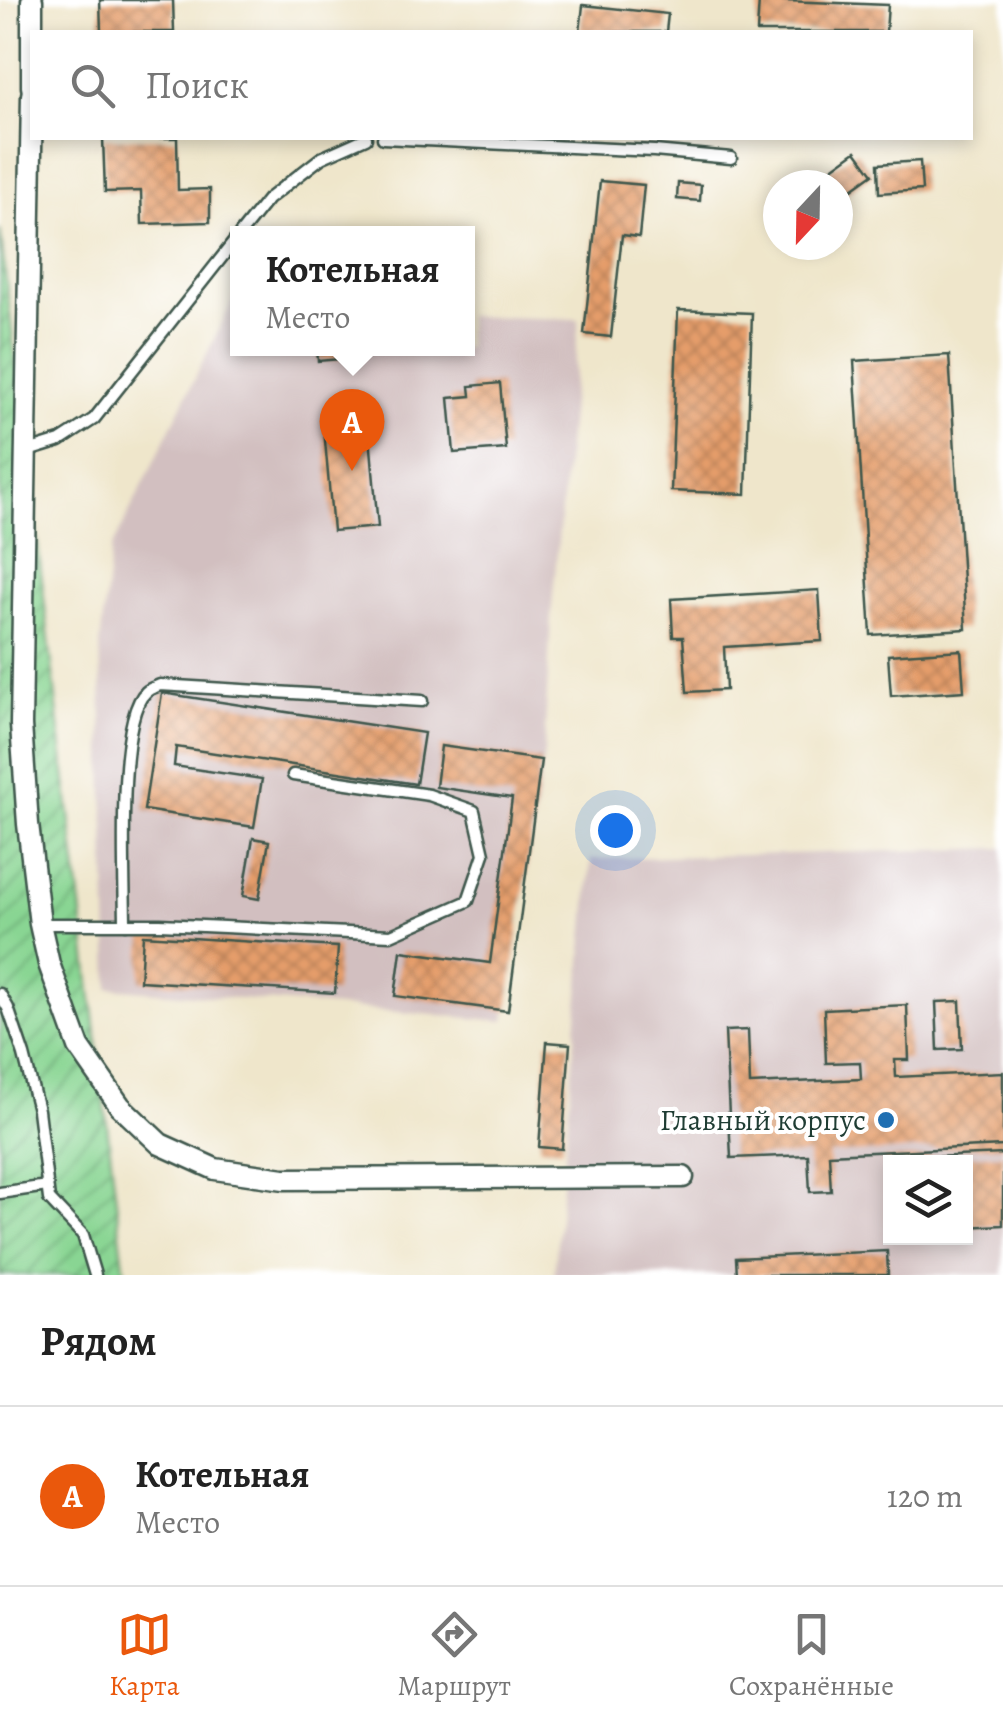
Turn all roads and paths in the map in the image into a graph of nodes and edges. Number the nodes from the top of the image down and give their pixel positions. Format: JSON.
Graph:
{"nodes":[{"id":1,"x":32,"y":0,"type":"edge"},
{"id":2,"x":32,"y":30,"type":"edge"},
{"id":3,"x":31,"y":140,"type":"edge"},
{"id":4,"x":362,"y":140,"type":"edge"},
{"id":5,"x":425,"y":140,"type":"edge"},
{"id":6,"x":731,"y":158,"type":"dead end"},
{"id":7,"x":247,"y":226,"type":"edge"},
{"id":8,"x":230,"y":247,"type":"edge"},
{"id":9,"x":28,"y":451,"type":"junction"},
{"id":10,"x":422,"y":701,"type":"dead end"},
{"id":11,"x":293,"y":775,"type":"dead end"},
{"id":12,"x":40,"y":924,"type":"junction"},
{"id":13,"x":125,"y":924,"type":"junction"},
{"id":14,"x":0,"y":994,"type":"edge"},
{"id":15,"x":682,"y":1177,"type":"dead end"},
{"id":16,"x":47,"y":1186,"type":"junction"},
{"id":17,"x":0,"y":1192,"type":"edge"},
{"id":18,"x":95,"y":1275,"type":"edge"}],
"edges":[{"from":1,"to":2,"type":"street"},
{"from":3,"to":9,"type":"street"},
{"from":4,"to":7,"type":"lane"},
{"from":5,"to":6,"type":"lane"},
{"from":8,"to":9,"type":"lane"},
{"from":9,"to":12,"type":"street"},
{"from":10,"to":13,"type":"lane"},
{"from":11,"to":13,"type":"lane"},
{"from":12,"to":13,"type":"lane"},
{"from":12,"to":15,"type":"street"},
{"from":14,"to":16,"type":"lane"},
{"from":16,"to":17,"type":"lane"},
{"from":16,"to":18,"type":"lane"}]}
